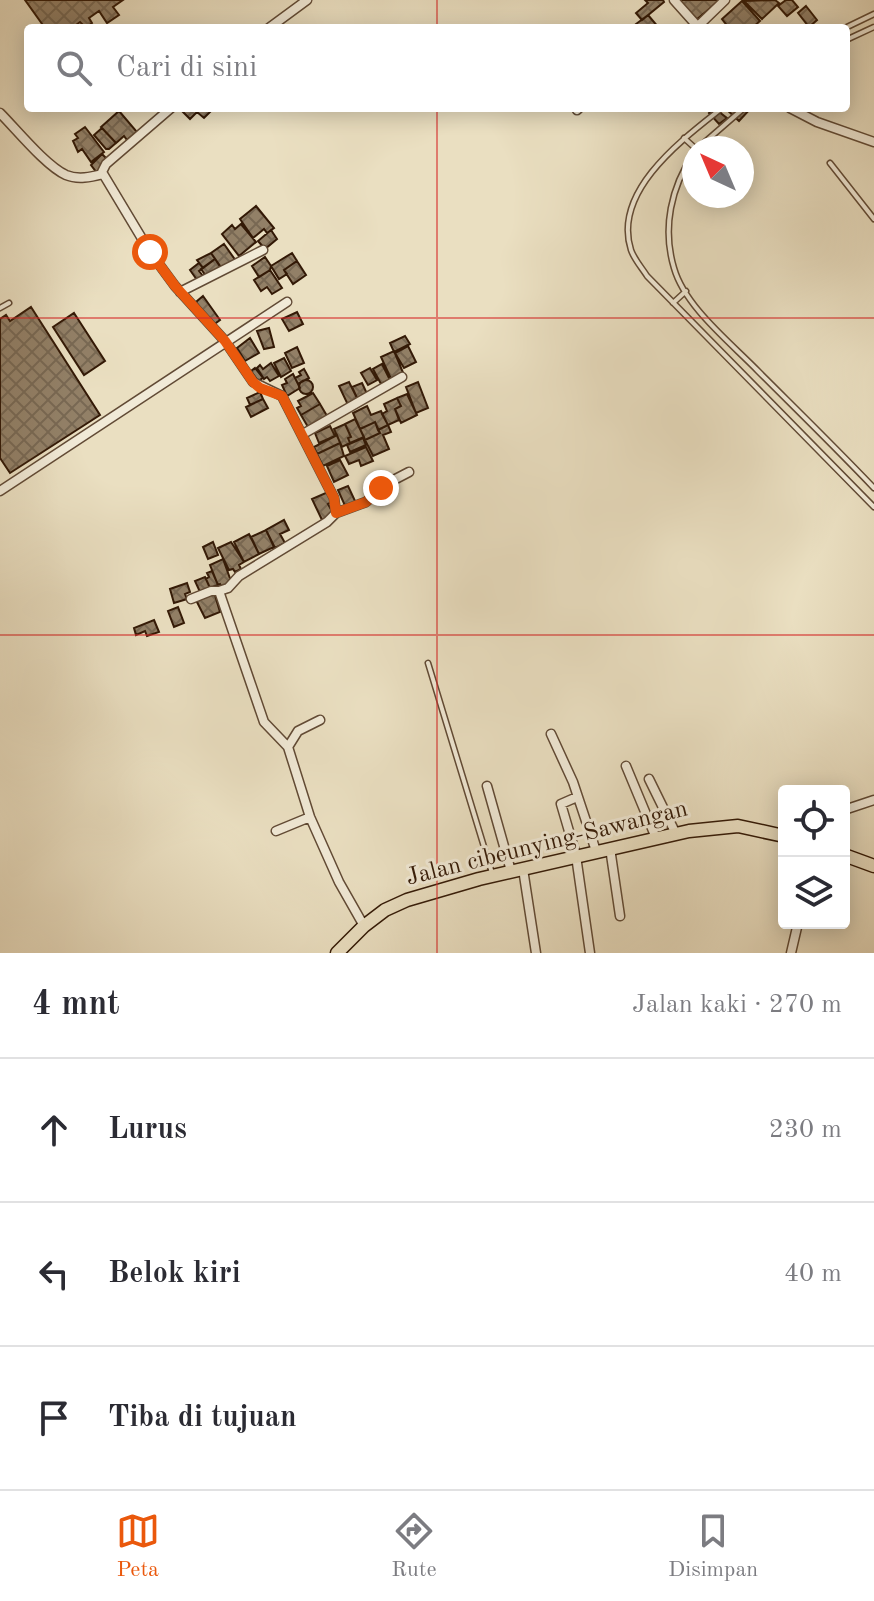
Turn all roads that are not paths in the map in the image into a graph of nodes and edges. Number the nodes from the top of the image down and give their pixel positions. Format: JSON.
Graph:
{"nodes":[{"id":1,"x":307,"y":0,"type":"edge"},
{"id":2,"x":674,"y":0,"type":"edge"},
{"id":3,"x":725,"y":0,"type":"edge"},
{"id":4,"x":874,"y":14,"type":"edge"},
{"id":5,"x":274,"y":24,"type":"edge"},
{"id":6,"x":695,"y":24,"type":"edge"},
{"id":7,"x":702,"y":24,"type":"edge"},
{"id":8,"x":850,"y":26,"type":"edge"},
{"id":9,"x":874,"y":27,"type":"edge"},
{"id":10,"x":850,"y":38,"type":"edge"},
{"id":11,"x":166,"y":112,"type":"edge"},
{"id":12,"x":717,"y":112,"type":"edge"},
{"id":13,"x":739,"y":112,"type":"edge"},
{"id":14,"x":798,"y":112,"type":"edge"},
{"id":15,"x":0,"y":113,"type":"edge"},
{"id":16,"x":687,"y":136,"type":"edge"},
{"id":17,"x":712,"y":136,"type":"edge"},
{"id":18,"x":682,"y":140,"type":"edge"},
{"id":19,"x":874,"y":142,"type":"edge"},
{"id":20,"x":830,"y":163,"type":"dead end"},
{"id":21,"x":682,"y":171,"type":"edge"},
{"id":22,"x":103,"y":174,"type":"junction"},
{"id":23,"x":874,"y":219,"type":"edge"},
{"id":24,"x":263,"y":250,"type":"dead end"},
{"id":25,"x":686,"y":291,"type":"junction"},
{"id":26,"x":180,"y":292,"type":"junction"},
{"id":27,"x":287,"y":302,"type":"dead end"},
{"id":28,"x":9,"y":303,"type":"dead end"},
{"id":29,"x":673,"y":303,"type":"junction"},
{"id":30,"x":0,"y":308,"type":"edge"},
{"id":31,"x":225,"y":341,"type":"junction"},
{"id":32,"x":402,"y":377,"type":"dead end"},
{"id":33,"x":303,"y":434,"type":"junction"},
{"id":34,"x":409,"y":472,"type":"dead end"},
{"id":35,"x":874,"y":488,"type":"edge"},
{"id":36,"x":0,"y":491,"type":"edge"},
{"id":37,"x":874,"y":507,"type":"edge"},
{"id":38,"x":336,"y":513,"type":"junction"},
{"id":39,"x":219,"y":591,"type":"junction"},
{"id":40,"x":191,"y":599,"type":"dead end"},
{"id":41,"x":428,"y":663,"type":"dead end"},
{"id":42,"x":320,"y":720,"type":"dead end"},
{"id":43,"x":551,"y":734,"type":"dead end"},
{"id":44,"x":288,"y":747,"type":"junction"},
{"id":45,"x":626,"y":766,"type":"dead end"},
{"id":46,"x":649,"y":779,"type":"dead end"},
{"id":47,"x":487,"y":786,"type":"dead end"},
{"id":48,"x":577,"y":797,"type":"junction"},
{"id":49,"x":874,"y":800,"type":"edge"},
{"id":50,"x":850,"y":808,"type":"edge"},
{"id":51,"x":310,"y":817,"type":"junction"},
{"id":52,"x":276,"y":831,"type":"dead end"},
{"id":53,"x":676,"y":834,"type":"junction"},
{"id":54,"x":778,"y":835,"type":"edge"},
{"id":55,"x":656,"y":838,"type":"junction"},
{"id":56,"x":610,"y":848,"type":"junction"},
{"id":57,"x":596,"y":851,"type":"junction"},
{"id":58,"x":576,"y":856,"type":"junction"},
{"id":59,"x":849,"y":857,"type":"edge"},
{"id":60,"x":874,"y":866,"type":"edge"},
{"id":61,"x":517,"y":870,"type":"junction"},
{"id":62,"x":492,"y":876,"type":"junction"},
{"id":63,"x":620,"y":916,"type":"dead end"},
{"id":64,"x":364,"y":926,"type":"junction"},
{"id":65,"x":797,"y":929,"type":"edge"},
{"id":66,"x":337,"y":953,"type":"edge"},
{"id":67,"x":536,"y":953,"type":"edge"},
{"id":68,"x":590,"y":953,"type":"edge"},
{"id":69,"x":791,"y":953,"type":"edge"}],
"edges":[{"from":1,"to":5,"type":"street"},
{"from":2,"to":6,"type":"street"},
{"from":3,"to":7,"type":"street"},
{"from":4,"to":8,"type":"lane"},
{"from":9,"to":10,"type":"lane"},
{"from":11,"to":22,"type":"street"},
{"from":12,"to":16,"type":"lane"},
{"from":13,"to":17,"type":"lane"},
{"from":14,"to":19,"type":"street"},
{"from":15,"to":22,"type":"street"},
{"from":18,"to":29,"type":"lane"},
{"from":20,"to":23,"type":"lane"},
{"from":21,"to":25,"type":"lane"},
{"from":22,"to":26,"type":"street"},
{"from":24,"to":26,"type":"street"},
{"from":25,"to":29,"type":"lane"},
{"from":25,"to":35,"type":"lane"},
{"from":26,"to":31,"type":"street"},
{"from":27,"to":31,"type":"street"},
{"from":28,"to":30,"type":"lane"},
{"from":29,"to":37,"type":"lane"},
{"from":31,"to":33,"type":"street"},
{"from":31,"to":36,"type":"street"},
{"from":32,"to":33,"type":"street"},
{"from":33,"to":38,"type":"street"},
{"from":34,"to":38,"type":"street"},
{"from":38,"to":39,"type":"street"},
{"from":39,"to":40,"type":"street"},
{"from":39,"to":44,"type":"street"},
{"from":41,"to":62,"type":"lane"},
{"from":42,"to":44,"type":"street"},
{"from":43,"to":48,"type":"street"},
{"from":44,"to":51,"type":"street"},
{"from":45,"to":55,"type":"street"},
{"from":46,"to":53,"type":"street"},
{"from":47,"to":61,"type":"street"},
{"from":48,"to":57,"type":"street"},
{"from":48,"to":58,"type":"street"},
{"from":49,"to":50,"type":"street"},
{"from":51,"to":52,"type":"street"},
{"from":51,"to":64,"type":"street"},
{"from":53,"to":54,"type":"main road","name":"Jalan cibeunying-Sawangan"},
{"from":53,"to":55,"type":"main road","name":"Jalan cibeunying-Sawangan"},
{"from":55,"to":56,"type":"main road","name":"Jalan cibeunying-Sawangan"},
{"from":56,"to":57,"type":"main road","name":"Jalan cibeunying-Sawangan"},
{"from":56,"to":63,"type":"street"},
{"from":57,"to":58,"type":"main road","name":"Jalan cibeunying-Sawangan"},
{"from":58,"to":61,"type":"main road","name":"Jalan cibeunying-Sawangan"},
{"from":58,"to":68,"type":"street"},
{"from":59,"to":60,"type":"main road"},
{"from":61,"to":62,"type":"main road","name":"Jalan cibeunying-Sawangan"},
{"from":61,"to":67,"type":"street"},
{"from":62,"to":64,"type":"main road","name":"Jalan cibeunying-Sawangan"},
{"from":64,"to":66,"type":"main road","name":"Jalan cibeunying-Sawangan"},
{"from":65,"to":69,"type":"street"}]}
